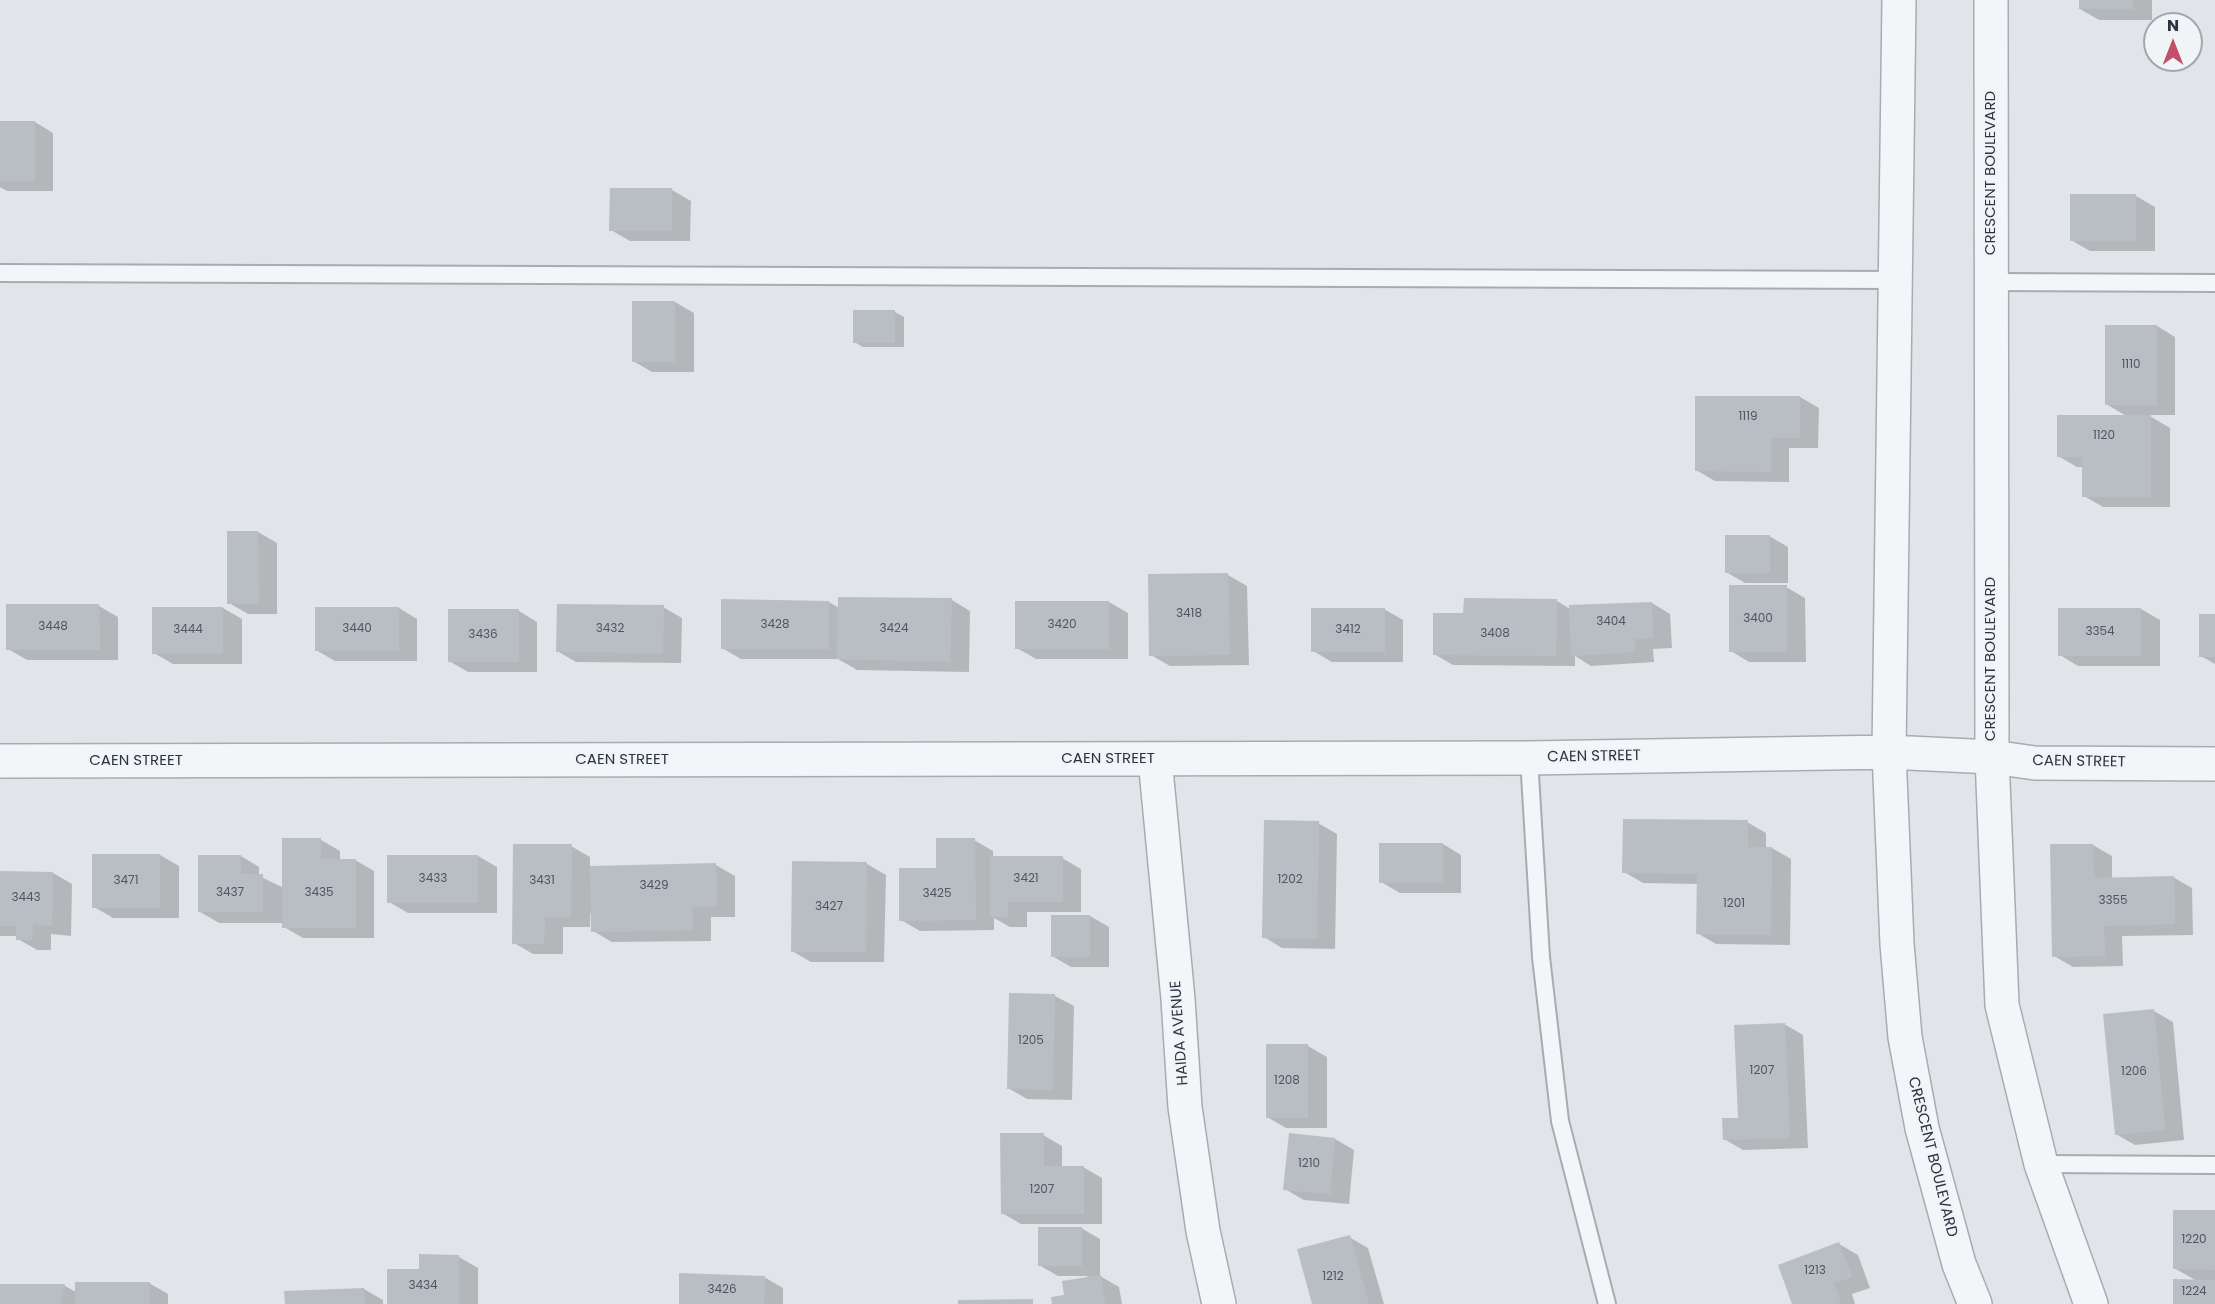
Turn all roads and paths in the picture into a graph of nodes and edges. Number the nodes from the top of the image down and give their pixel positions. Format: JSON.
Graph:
{"nodes":[{"id":1,"x":1899,"y":0,"type":"edge"},
{"id":2,"x":1991,"y":0,"type":"edge"},
{"id":3,"x":0,"y":273,"type":"edge"},
{"id":4,"x":1897,"y":280,"type":"junction"},
{"id":5,"x":1990,"y":282,"type":"junction"},
{"id":6,"x":2215,"y":283,"type":"edge"},
{"id":7,"x":1889,"y":752,"type":"junction"},
{"id":8,"x":1992,"y":757,"type":"junction"},
{"id":9,"x":1529,"y":758,"type":"junction"},
{"id":10,"x":1155,"y":759,"type":"junction"},
{"id":11,"x":0,"y":761,"type":"edge"},
{"id":12,"x":2215,"y":764,"type":"edge"},
{"id":13,"x":2041,"y":1164,"type":"junction"},
{"id":14,"x":2215,"y":1165,"type":"edge"},
{"id":15,"x":1219,"y":1304,"type":"edge"},
{"id":16,"x":1607,"y":1304,"type":"edge"},
{"id":17,"x":1975,"y":1304,"type":"edge"},
{"id":18,"x":2091,"y":1304,"type":"edge"}],
"edges":[{"from":1,"to":4,"type":"street","name":"CRESCENT BOULEVARD"},
{"from":2,"to":5,"type":"street","name":"CRESCENT BOULEVARD"},
{"from":3,"to":4,"type":"lane"},
{"from":4,"to":7,"type":"street","name":"CRESCENT BOULEVARD"},
{"from":5,"to":6,"type":"lane"},
{"from":5,"to":8,"type":"street","name":"CRESCENT BOULEVARD"},
{"from":7,"to":8,"type":"street","name":"CAEN STREET"},
{"from":7,"to":9,"type":"street","name":"CAEN STREET"},
{"from":7,"to":17,"type":"street","name":"CRESCENT BOULEVARD"},
{"from":8,"to":12,"type":"street","name":"CAEN STREET"},
{"from":8,"to":13,"type":"street","name":"CRESCENT BOULEVARD"},
{"from":9,"to":10,"type":"street","name":"CAEN STREET"},
{"from":9,"to":16,"type":"lane"},
{"from":10,"to":11,"type":"street","name":"CAEN STREET"},
{"from":10,"to":15,"type":"street","name":"HAIDA AVENUE"},
{"from":13,"to":14,"type":"lane"},
{"from":13,"to":18,"type":"street","name":"CRESCENT BOULEVARD"}]}
